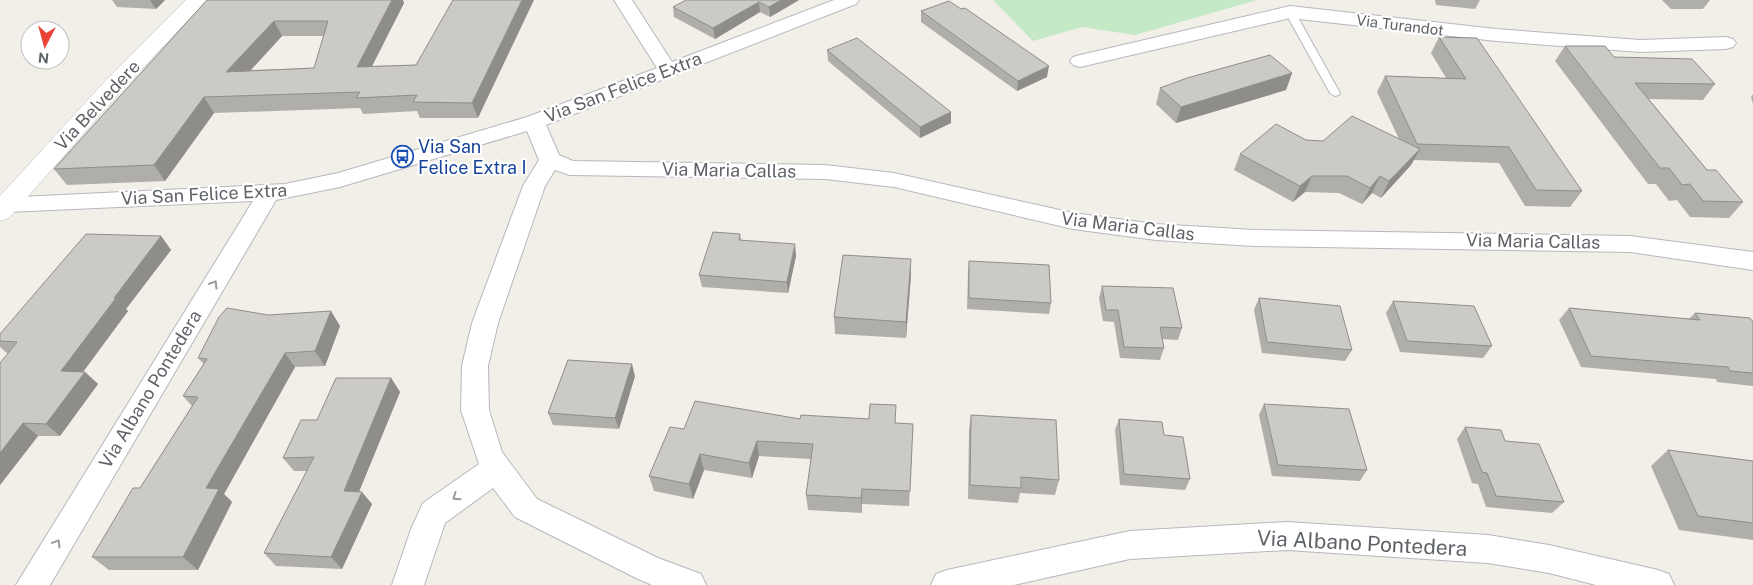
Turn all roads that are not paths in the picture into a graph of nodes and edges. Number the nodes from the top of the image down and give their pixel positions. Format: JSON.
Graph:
{"nodes":[{"id":1,"x":197,"y":0,"type":"edge"},
{"id":2,"x":623,"y":0,"type":"edge"},
{"id":3,"x":850,"y":0,"type":"edge"},
{"id":4,"x":1287,"y":6,"type":"edge"},
{"id":5,"x":1726,"y":43,"type":"dead end"},
{"id":6,"x":1080,"y":61,"type":"dead end"},
{"id":7,"x":668,"y":70,"type":"junction"},
{"id":8,"x":1335,"y":93,"type":"dead end"},
{"id":9,"x":534,"y":122,"type":"junction"},
{"id":10,"x":550,"y":160,"type":"junction"},
{"id":11,"x":268,"y":193,"type":"junction"},
{"id":12,"x":3,"y":208,"type":"edge"},
{"id":13,"x":1753,"y":261,"type":"edge"},
{"id":14,"x":496,"y":469,"type":"junction"},
{"id":15,"x":960,"y":583,"type":"edge"},
{"id":16,"x":32,"y":585,"type":"edge"},
{"id":17,"x":408,"y":585,"type":"edge"},
{"id":18,"x":690,"y":585,"type":"edge"},
{"id":19,"x":1658,"y":585,"type":"edge"}],
"edges":[{"from":1,"to":12,"type":"street","name":"Via Belvedere"},
{"from":2,"to":7,"type":"street"},
{"from":3,"to":7,"type":"street","name":"Via San Felice Extra"},
{"from":4,"to":5,"type":"street","name":"Via Turandot"},
{"from":4,"to":6,"type":"street","name":"Via Turandot"},
{"from":4,"to":8,"type":"lane"},
{"from":7,"to":9,"type":"street","name":"Via San Felice Extra"},
{"from":9,"to":10,"type":"street"},
{"from":9,"to":11,"type":"street","name":"Via San Felice Extra"},
{"from":10,"to":13,"type":"street","name":"Via Maria Callas"},
{"from":10,"to":14,"type":"street"},
{"from":11,"to":12,"type":"street","name":"Via San Felice Extra"},
{"from":16,"to":11,"type":"street","name":"Via Albano Pontedera","one_way":true},
{"from":14,"to":17,"type":"street","one_way":true},
{"from":14,"to":18,"type":"street"},
{"from":15,"to":19,"type":"street","name":"Via Albano Pontedera"}]}
